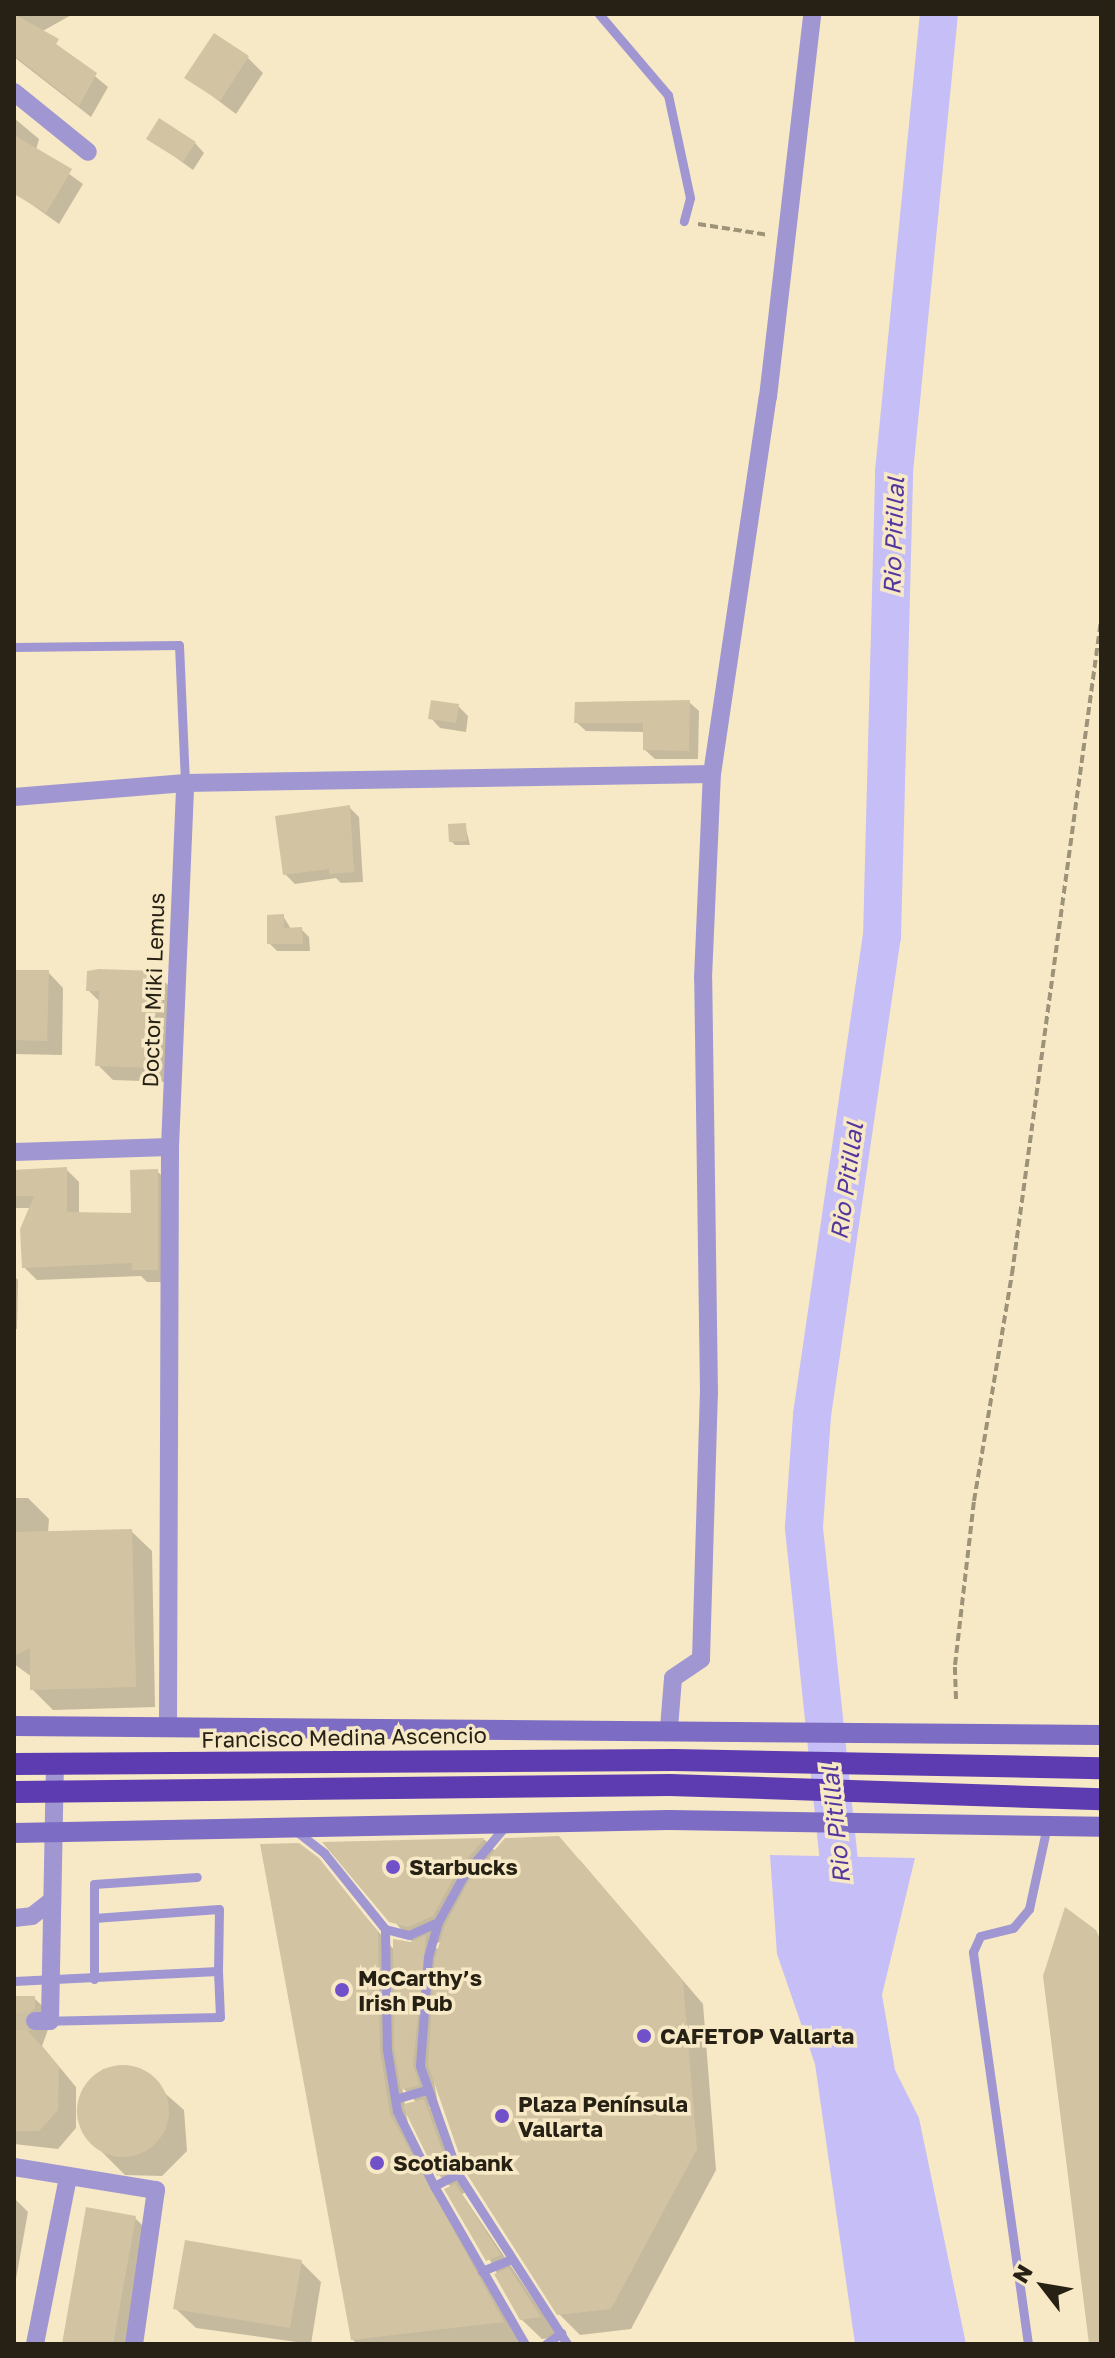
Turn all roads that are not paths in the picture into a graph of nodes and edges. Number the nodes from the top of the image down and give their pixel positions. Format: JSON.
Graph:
{"nodes":[{"id":1,"x":599,"y":14,"type":"edge"},
{"id":2,"x":812,"y":14,"type":"edge"},
{"id":3,"x":14,"y":92,"type":"edge"},
{"id":4,"x":88,"y":152,"type":"dead end"},
{"id":5,"x":684,"y":221,"type":"road end"},
{"id":6,"x":14,"y":647,"type":"edge"},
{"id":7,"x":712,"y":774,"type":"junction"},
{"id":8,"x":185,"y":783,"type":"junction"},
{"id":9,"x":14,"y":797,"type":"edge"},
{"id":10,"x":170,"y":1147,"type":"junction"},
{"id":11,"x":14,"y":1152,"type":"edge"},
{"id":12,"x":168,"y":1725,"type":"junction"},
{"id":13,"x":14,"y":1726,"type":"edge"},
{"id":14,"x":673,"y":1728,"type":"junction"},
{"id":15,"x":1101,"y":1735,"type":"edge"},
{"id":16,"x":14,"y":1764,"type":"edge"},
{"id":17,"x":55,"y":1766,"type":"junction"},
{"id":18,"x":1101,"y":1768,"type":"edge"},
{"id":19,"x":14,"y":1792,"type":"edge"},
{"id":20,"x":55,"y":1793,"type":"junction"},
{"id":21,"x":1101,"y":1799,"type":"edge"},
{"id":22,"x":509,"y":1822,"type":"junction"},
{"id":23,"x":1047,"y":1826,"type":"junction"},
{"id":24,"x":1101,"y":1827,"type":"edge"},
{"id":25,"x":296,"y":1831,"type":"junction"},
{"id":26,"x":14,"y":1833,"type":"edge"},
{"id":27,"x":52,"y":1833,"type":"junction"},
{"id":28,"x":197,"y":1877,"type":"dead end"},
{"id":29,"x":50,"y":1902,"type":"junction"},
{"id":30,"x":14,"y":1918,"type":"edge"},
{"id":31,"x":94,"y":1918,"type":"junction"},
{"id":32,"x":438,"y":1922,"type":"junction"},
{"id":33,"x":385,"y":1929,"type":"junction"},
{"id":34,"x":218,"y":1971,"type":"junction"},
{"id":35,"x":94,"y":1979,"type":"junction"},
{"id":36,"x":14,"y":1981,"type":"edge"},
{"id":37,"x":49,"y":1981,"type":"junction"},
{"id":38,"x":42,"y":2021,"type":"joint"},
{"id":39,"x":427,"y":2090,"type":"junction"},
{"id":40,"x":395,"y":2099,"type":"junction"},
{"id":41,"x":14,"y":2167,"type":"edge"},
{"id":42,"x":458,"y":2174,"type":"junction"},
{"id":43,"x":68,"y":2177,"type":"junction"},
{"id":44,"x":434,"y":2186,"type":"junction"},
{"id":45,"x":511,"y":2259,"type":"junction"},
{"id":46,"x":482,"y":2271,"type":"junction"},
{"id":47,"x":561,"y":2333,"type":"junction"},
{"id":48,"x":35,"y":2344,"type":"edge"},
{"id":49,"x":134,"y":2344,"type":"edge"},
{"id":50,"x":525,"y":2344,"type":"edge"},
{"id":51,"x":546,"y":2344,"type":"edge"},
{"id":52,"x":567,"y":2344,"type":"edge"},
{"id":53,"x":1028,"y":2344,"type":"edge"}],
"edges":[{"from":1,"to":5,"type":"lane"},
{"from":2,"to":7,"type":"street"},
{"from":3,"to":4,"type":"street"},
{"from":6,"to":8,"type":"lane"},
{"from":7,"to":8,"type":"street"},
{"from":7,"to":14,"type":"street"},
{"from":8,"to":9,"type":"street"},
{"from":8,"to":10,"type":"street","name":"Doctor Miki Lemus"},
{"from":10,"to":11,"type":"street"},
{"from":10,"to":12,"type":"street","name":"Doctor Miki Lemus"},
{"from":12,"to":13,"type":"main road"},
{"from":12,"to":14,"type":"main road"},
{"from":14,"to":15,"type":"main road"},
{"from":16,"to":17,"type":"highway","name":"Francisco Medina Ascencio"},
{"from":17,"to":18,"type":"highway","name":"Francisco Medina Ascencio"},
{"from":17,"to":20,"type":"street"},
{"from":19,"to":20,"type":"highway"},
{"from":20,"to":21,"type":"highway"},
{"from":20,"to":27,"type":"street"},
{"from":22,"to":23,"type":"main road"},
{"from":22,"to":25,"type":"main road"},
{"from":22,"to":32,"type":"lane"},
{"from":23,"to":24,"type":"main road"},
{"from":23,"to":53,"type":"lane"},
{"from":25,"to":27,"type":"main road"},
{"from":25,"to":33,"type":"lane"},
{"from":26,"to":27,"type":"main road"},
{"from":27,"to":29,"type":"street"},
{"from":28,"to":31,"type":"lane"},
{"from":29,"to":30,"type":"street"},
{"from":29,"to":37,"type":"street"},
{"from":31,"to":34,"type":"lane"},
{"from":31,"to":35,"type":"lane"},
{"from":32,"to":33,"type":"lane"},
{"from":32,"to":39,"type":"lane"},
{"from":33,"to":40,"type":"lane"},
{"from":34,"to":35,"type":"lane"},
{"from":34,"to":38,"type":"lane"},
{"from":35,"to":37,"type":"lane"},
{"from":36,"to":37,"type":"lane"},
{"from":37,"to":38,"type":"street"},
{"from":39,"to":40,"type":"lane"},
{"from":39,"to":42,"type":"lane"},
{"from":40,"to":44,"type":"lane"},
{"from":41,"to":43,"type":"street"},
{"from":42,"to":44,"type":"lane"},
{"from":42,"to":45,"type":"lane"},
{"from":43,"to":48,"type":"street"},
{"from":43,"to":49,"type":"street"},
{"from":44,"to":46,"type":"lane"},
{"from":45,"to":46,"type":"lane"},
{"from":45,"to":47,"type":"lane"},
{"from":46,"to":50,"type":"lane"},
{"from":47,"to":51,"type":"lane"},
{"from":47,"to":52,"type":"lane"}]}
